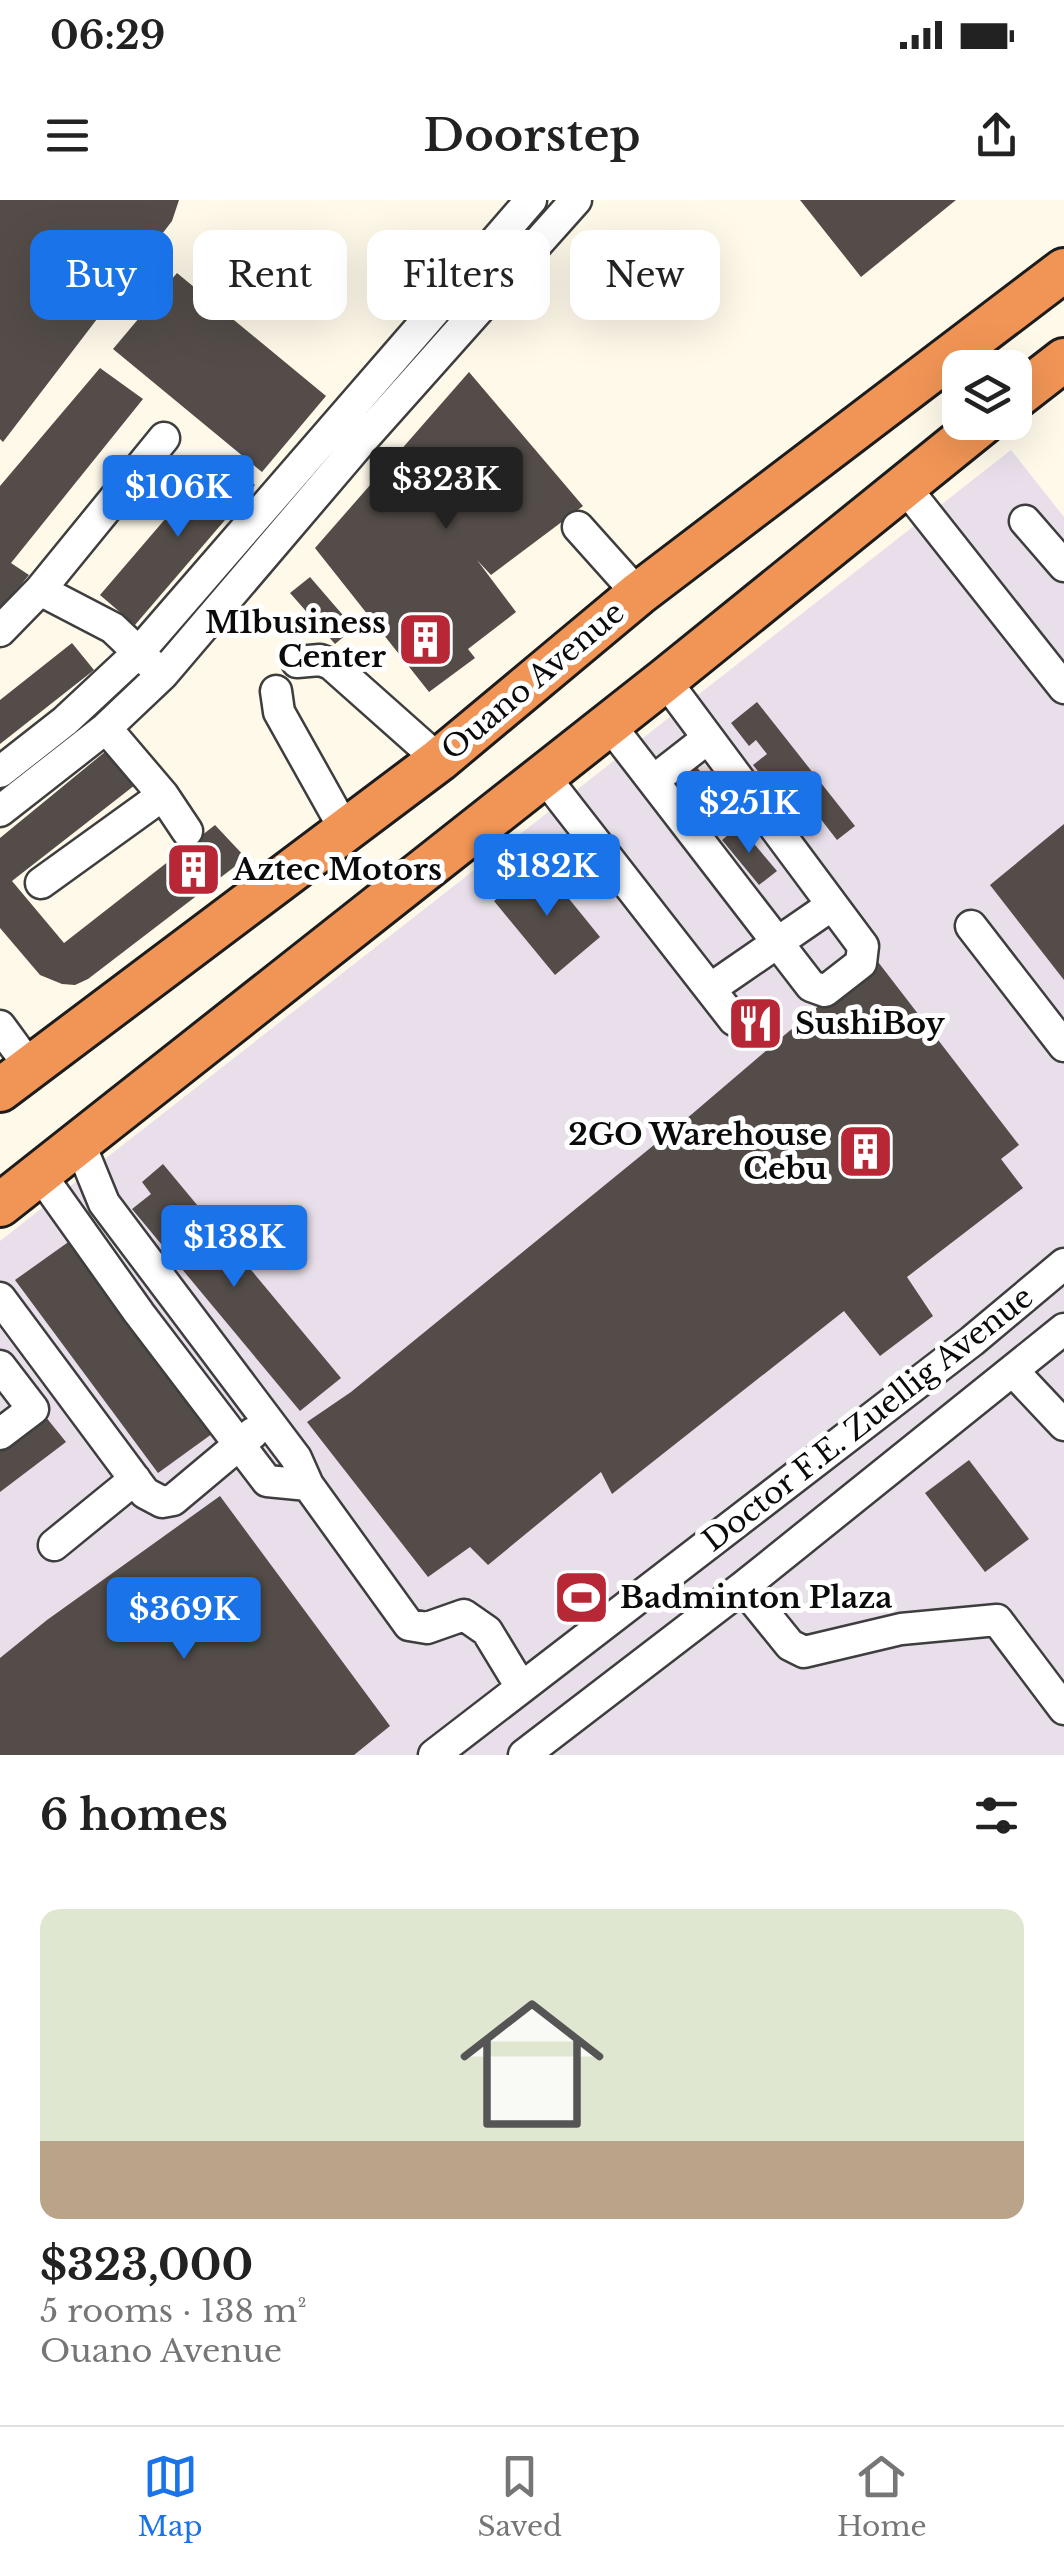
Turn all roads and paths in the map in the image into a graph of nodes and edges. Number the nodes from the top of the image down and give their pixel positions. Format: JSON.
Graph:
{"nodes":[{"id":1,"x":531,"y":200,"type":"edge"},
{"id":2,"x":565,"y":203,"type":"edge"},
{"id":3,"x":1064,"y":270,"type":"edge"},
{"id":4,"x":1060,"y":366,"type":"edge"},
{"id":5,"x":1032,"y":386,"type":"edge"},
{"id":6,"x":164,"y":438,"type":"dead end"},
{"id":7,"x":962,"y":440,"type":"edge"},
{"id":8,"x":904,"y":486,"type":"junction"},
{"id":9,"x":1025,"y":522,"type":"dead end"},
{"id":10,"x":578,"y":527,"type":"dead end"},
{"id":11,"x":1064,"y":566,"type":"edge"},
{"id":12,"x":40,"y":590,"type":"junction"},
{"id":13,"x":638,"y":594,"type":"junction"},
{"id":14,"x":0,"y":631,"type":"edge"},
{"id":15,"x":139,"y":652,"type":"junction"},
{"id":16,"x":297,"y":662,"type":"dead end"},
{"id":17,"x":162,"y":674,"type":"junction"},
{"id":18,"x":665,"y":680,"type":"junction"},
{"id":19,"x":1064,"y":688,"type":"edge"},
{"id":20,"x":276,"y":690,"type":"dead end"},
{"id":21,"x":609,"y":724,"type":"junction"},
{"id":22,"x":106,"y":728,"type":"junction"},
{"id":23,"x":708,"y":738,"type":"junction"},
{"id":24,"x":439,"y":760,"type":"junction"},
{"id":25,"x":0,"y":772,"type":"edge"},
{"id":26,"x":543,"y":775,"type":"junction"},
{"id":27,"x":653,"y":781,"type":"junction"},
{"id":28,"x":162,"y":795,"type":"junction"},
{"id":29,"x":0,"y":811,"type":"edge"},
{"id":30,"x":346,"y":830,"type":"junction"},
{"id":31,"x":187,"y":831,"type":"dead end"},
{"id":32,"x":41,"y":884,"type":"dead end"},
{"id":33,"x":832,"y":905,"type":"junction"},
{"id":34,"x":971,"y":926,"type":"dead end"},
{"id":35,"x":778,"y":944,"type":"junction"},
{"id":36,"x":710,"y":989,"type":"junction"},
{"id":37,"x":734,"y":1020,"type":"dead end"},
{"id":38,"x":0,"y":1026,"type":"edge"},
{"id":39,"x":1064,"y":1046,"type":"edge"},
{"id":40,"x":15,"y":1078,"type":"edge"},
{"id":41,"x":79,"y":1142,"type":"junction"},
{"id":42,"x":40,"y":1174,"type":"junction"},
{"id":43,"x":0,"y":1204,"type":"edge"},
{"id":44,"x":1064,"y":1264,"type":"edge"},
{"id":45,"x":0,"y":1298,"type":"edge"},
{"id":46,"x":1064,"y":1329,"type":"edge"},
{"id":47,"x":0,"y":1366,"type":"edge"},
{"id":48,"x":1014,"y":1372,"type":"junction"},
{"id":49,"x":267,"y":1420,"type":"junction"},
{"id":50,"x":1064,"y":1424,"type":"edge"},
{"id":51,"x":0,"y":1434,"type":"edge"},
{"id":52,"x":239,"y":1445,"type":"junction"},
{"id":53,"x":135,"y":1479,"type":"junction"},
{"id":54,"x":308,"y":1485,"type":"junction"},
{"id":55,"x":54,"y":1545,"type":"dead end"},
{"id":56,"x":743,"y":1587,"type":"junction"},
{"id":57,"x":636,"y":1600,"type":"junction"},
{"id":58,"x":670,"y":1642,"type":"junction"},
{"id":59,"x":522,"y":1687,"type":"junction"},
{"id":60,"x":1064,"y":1708,"type":"edge"},
{"id":61,"x":434,"y":1755,"type":"edge"},
{"id":62,"x":524,"y":1755,"type":"edge"}],
"edges":[{"from":1,"to":15,"type":"street"},
{"from":2,"to":17,"type":"street"},
{"from":3,"to":13,"type":"highway","name":"Ouano Avenue"},
{"from":4,"to":5,"type":"highway"},
{"from":6,"to":12,"type":"street"},
{"from":7,"to":8,"type":"highway"},
{"from":8,"to":18,"type":"highway"},
{"from":8,"to":19,"type":"street"},
{"from":9,"to":11,"type":"street"},
{"from":10,"to":13,"type":"street"},
{"from":12,"to":14,"type":"street"},
{"from":12,"to":15,"type":"street"},
{"from":13,"to":24,"type":"highway","name":"Ouano Avenue"},
{"from":15,"to":17,"type":"street"},
{"from":15,"to":25,"type":"street"},
{"from":16,"to":24,"type":"street"},
{"from":17,"to":22,"type":"street"},
{"from":18,"to":21,"type":"highway"},
{"from":18,"to":23,"type":"street"},
{"from":20,"to":30,"type":"street"},
{"from":21,"to":26,"type":"highway"},
{"from":21,"to":27,"type":"street"},
{"from":22,"to":28,"type":"street"},
{"from":22,"to":29,"type":"street"},
{"from":23,"to":27,"type":"street"},
{"from":23,"to":33,"type":"street"},
{"from":24,"to":30,"type":"highway","name":"Ouano Avenue"},
{"from":26,"to":36,"type":"street"},
{"from":26,"to":41,"type":"highway"},
{"from":27,"to":35,"type":"street"},
{"from":28,"to":31,"type":"street"},
{"from":28,"to":32,"type":"street"},
{"from":30,"to":40,"type":"highway","name":"Ouano Avenue"},
{"from":33,"to":35,"type":"street"},
{"from":33,"to":35,"type":"street"},
{"from":34,"to":39,"type":"street"},
{"from":35,"to":36,"type":"street"},
{"from":36,"to":37,"type":"street"},
{"from":38,"to":40,"type":"street"},
{"from":41,"to":42,"type":"highway"},
{"from":41,"to":49,"type":"street"},
{"from":42,"to":43,"type":"highway"},
{"from":42,"to":52,"type":"street"},
{"from":44,"to":57,"type":"street","name":"Doctor F.E. Zuellig Avenue"},
{"from":45,"to":53,"type":"street"},
{"from":46,"to":48,"type":"street","name":"Doctor F.E. Zuellig Avenue"},
{"from":47,"to":51,"type":"street"},
{"from":48,"to":50,"type":"street"},
{"from":48,"to":56,"type":"street","name":"Doctor F.E. Zuellig Avenue"},
{"from":49,"to":52,"type":"street"},
{"from":49,"to":54,"type":"street"},
{"from":52,"to":53,"type":"street"},
{"from":52,"to":54,"type":"street"},
{"from":53,"to":55,"type":"street"},
{"from":54,"to":59,"type":"street"},
{"from":56,"to":58,"type":"street","name":"Doctor F.E. Zuellig Avenue"},
{"from":56,"to":60,"type":"street"},
{"from":57,"to":58,"type":"street"},
{"from":57,"to":59,"type":"street","name":"Doctor F.E. Zuellig Avenue"},
{"from":58,"to":62,"type":"street","name":"Doctor F.E. Zuellig Avenue"},
{"from":59,"to":61,"type":"street","name":"Doctor F.E. Zuellig Avenue"}]}
